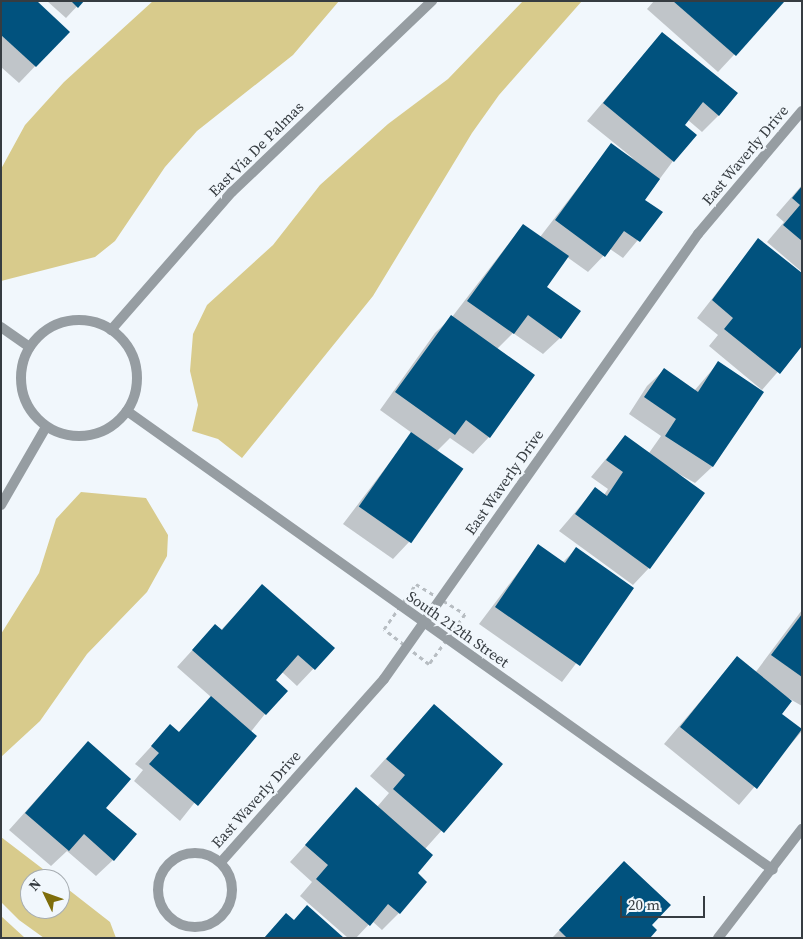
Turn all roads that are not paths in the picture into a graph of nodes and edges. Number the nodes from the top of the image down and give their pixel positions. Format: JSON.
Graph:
{"nodes":[{"id":1,"x":432,"y":1,"type":"edge"},
{"id":2,"x":802,"y":111,"type":"edge"},
{"id":3,"x":1,"y":327,"type":"edge"},
{"id":4,"x":112,"y":330,"type":"junction"},
{"id":5,"x":30,"y":347,"type":"junction"},
{"id":6,"x":127,"y":411,"type":"junction"},
{"id":7,"x":46,"y":426,"type":"junction"},
{"id":8,"x":1,"y":504,"type":"edge"},
{"id":9,"x":425,"y":624,"type":"junction"},
{"id":10,"x":802,"y":829,"type":"edge"},
{"id":11,"x":221,"y":862,"type":"junction"},
{"id":12,"x":774,"y":870,"type":"junction"},
{"id":13,"x":718,"y":938,"type":"edge"}],
"edges":[{"from":1,"to":4,"type":"street","name":"East Via De Palmas"},
{"from":2,"to":9,"type":"street","name":"East Waverly Drive"},
{"from":3,"to":5,"type":"street"},
{"from":4,"to":5,"type":"street"},
{"from":4,"to":6,"type":"street"},
{"from":5,"to":7,"type":"street"},
{"from":6,"to":7,"type":"street"},
{"from":6,"to":9,"type":"street","name":"South 212th Street"},
{"from":7,"to":8,"type":"street"},
{"from":9,"to":11,"type":"street","name":"East Waverly Drive"},
{"from":9,"to":12,"type":"street","name":"South 212th Street"},
{"from":10,"to":12,"type":"street"},
{"from":11,"to":11,"type":"street","name":"East Waverly Drive"},
{"from":12,"to":13,"type":"street"}]}
